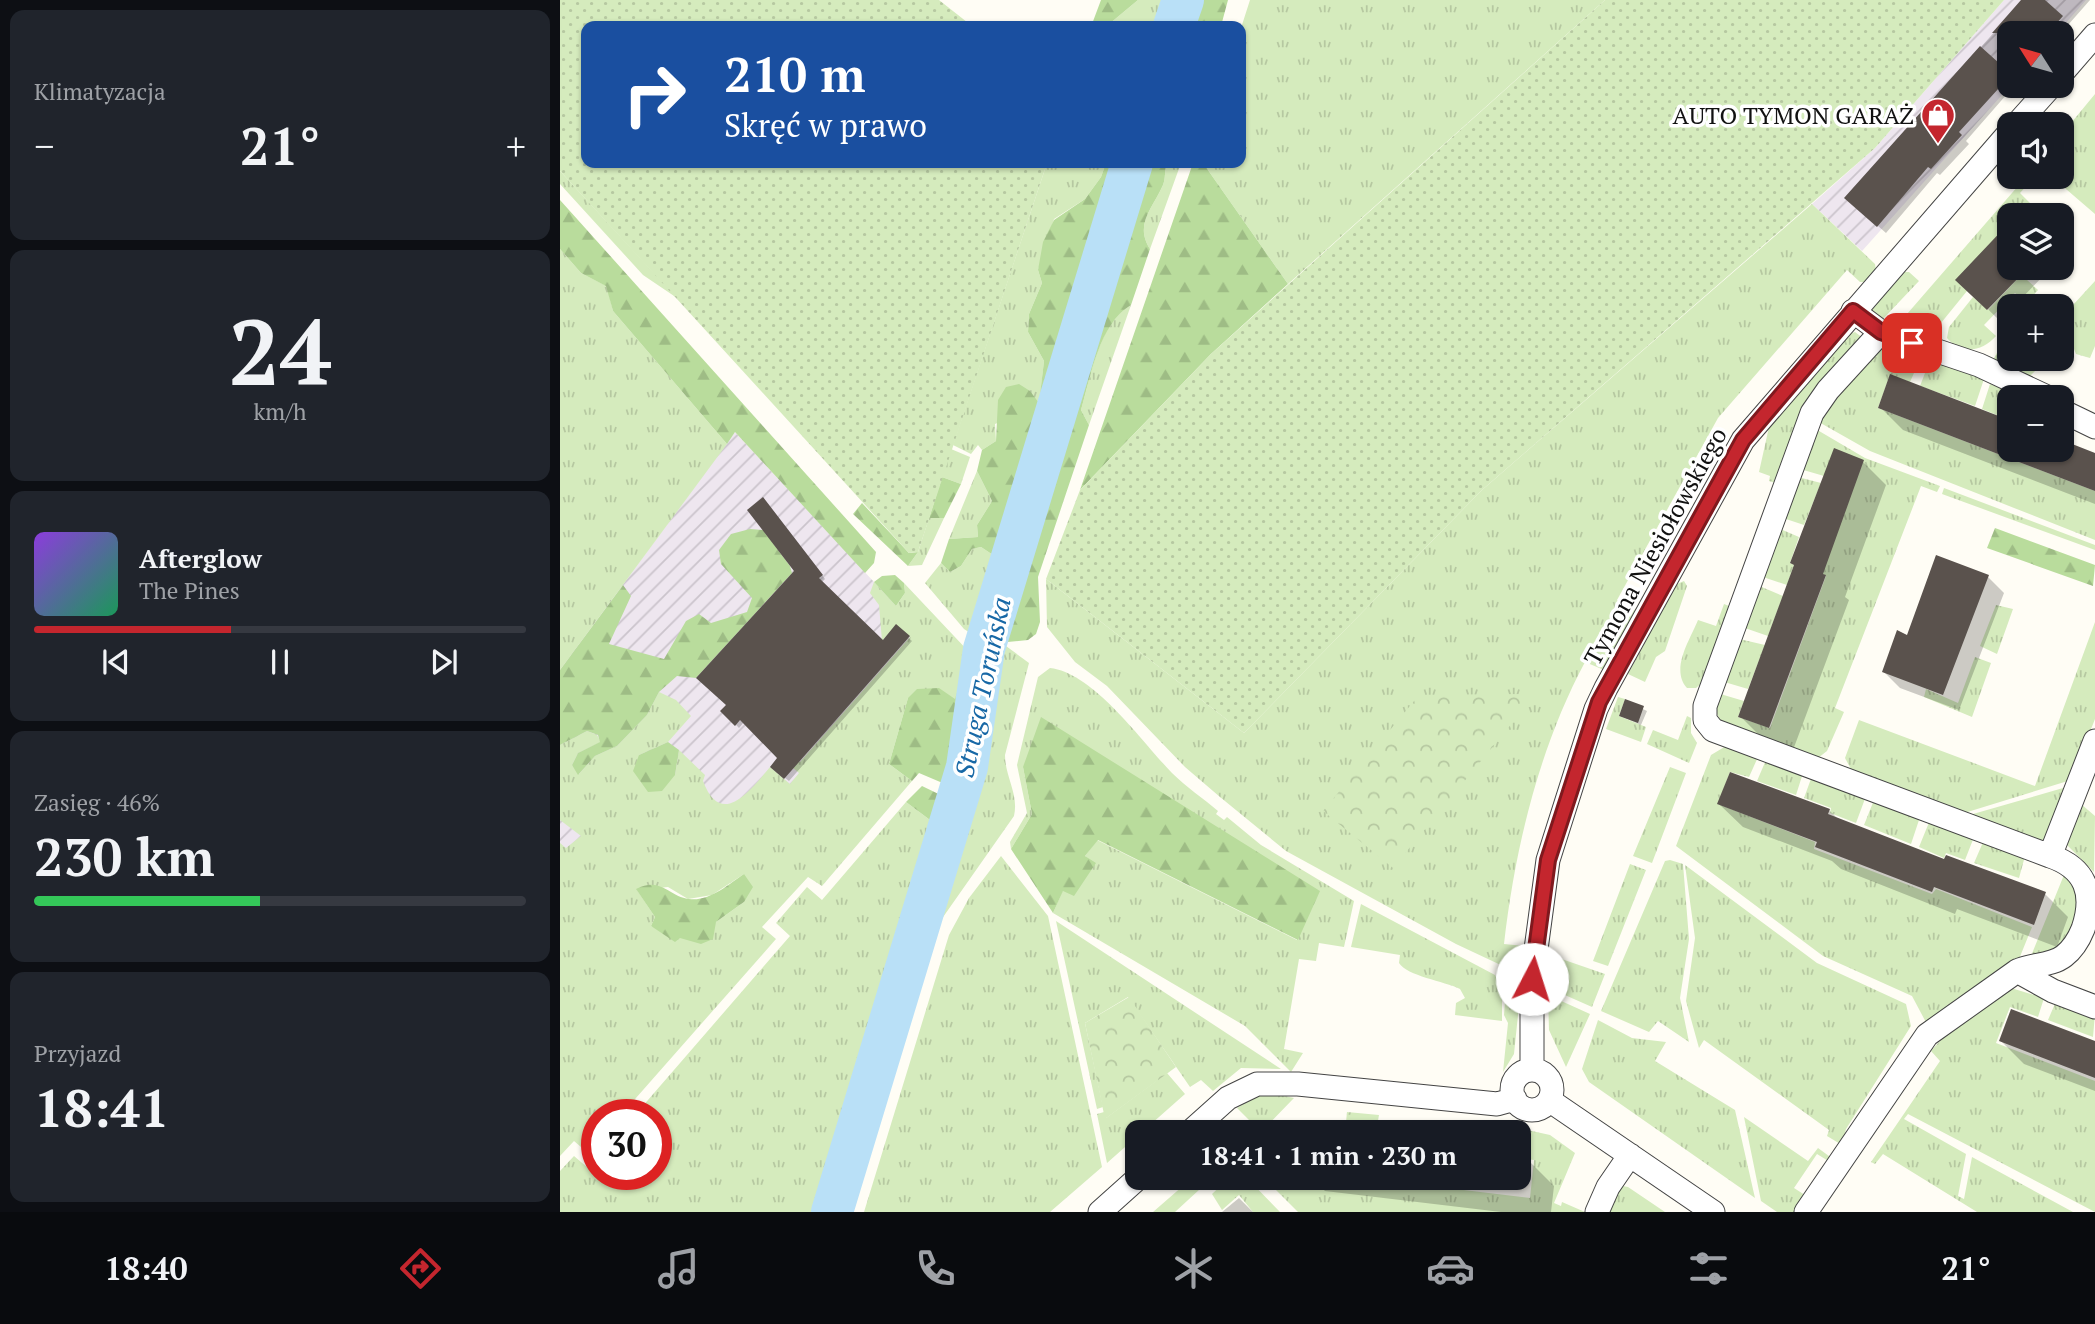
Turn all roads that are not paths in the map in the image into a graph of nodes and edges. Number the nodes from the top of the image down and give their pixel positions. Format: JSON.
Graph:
{"nodes":[{"id":1,"x":2095,"y":35,"type":"edge"},
{"id":2,"x":2074,"y":59,"type":"edge"},
{"id":3,"x":2040,"y":98,"type":"edge"},
{"id":4,"x":2027,"y":112,"type":"edge"},
{"id":5,"x":1997,"y":147,"type":"edge"},
{"id":6,"x":1853,"y":311,"type":"junction"},
{"id":7,"x":1881,"y":332,"type":"junction"},
{"id":8,"x":2022,"y":385,"type":"edge"},
{"id":9,"x":2074,"y":417,"type":"edge"},
{"id":10,"x":2095,"y":427,"type":"edge"},
{"id":11,"x":2095,"y":741,"type":"edge"},
{"id":12,"x":2050,"y":856,"type":"junction"},
{"id":13,"x":2017,"y":971,"type":"junction"},
{"id":14,"x":2095,"y":1007,"type":"edge"},
{"id":15,"x":1532,"y":1070,"type":"junction"},
{"id":16,"x":1515,"y":1099,"type":"junction"},
{"id":17,"x":1549,"y":1100,"type":"junction"},
{"id":18,"x":1203,"y":1120,"type":"edge"},
{"id":19,"x":1630,"y":1154,"type":"junction"},
{"id":20,"x":1125,"y":1190,"type":"edge"},
{"id":21,"x":1100,"y":1212,"type":"edge"},
{"id":22,"x":1597,"y":1212,"type":"edge"},
{"id":23,"x":1713,"y":1212,"type":"edge"},
{"id":24,"x":1806,"y":1212,"type":"edge"}],
"edges":[{"from":1,"to":2,"type":"street"},
{"from":3,"to":4,"type":"street"},
{"from":5,"to":6,"type":"street","name":"Tymona Niesiołowskiego"},
{"from":6,"to":7,"type":"street"},
{"from":6,"to":15,"type":"street","name":"Tymona Niesiołowskiego"},
{"from":7,"to":8,"type":"street"},
{"from":7,"to":12,"type":"street"},
{"from":9,"to":10,"type":"street"},
{"from":11,"to":12,"type":"street"},
{"from":12,"to":13,"type":"street"},
{"from":13,"to":14,"type":"street"},
{"from":13,"to":24,"type":"street"},
{"from":15,"to":16,"type":"street"},
{"from":15,"to":17,"type":"street"},
{"from":16,"to":17,"type":"street"},
{"from":16,"to":18,"type":"street"},
{"from":17,"to":19,"type":"street"},
{"from":19,"to":22,"type":"street"},
{"from":19,"to":23,"type":"street"},
{"from":20,"to":21,"type":"street"}]}
